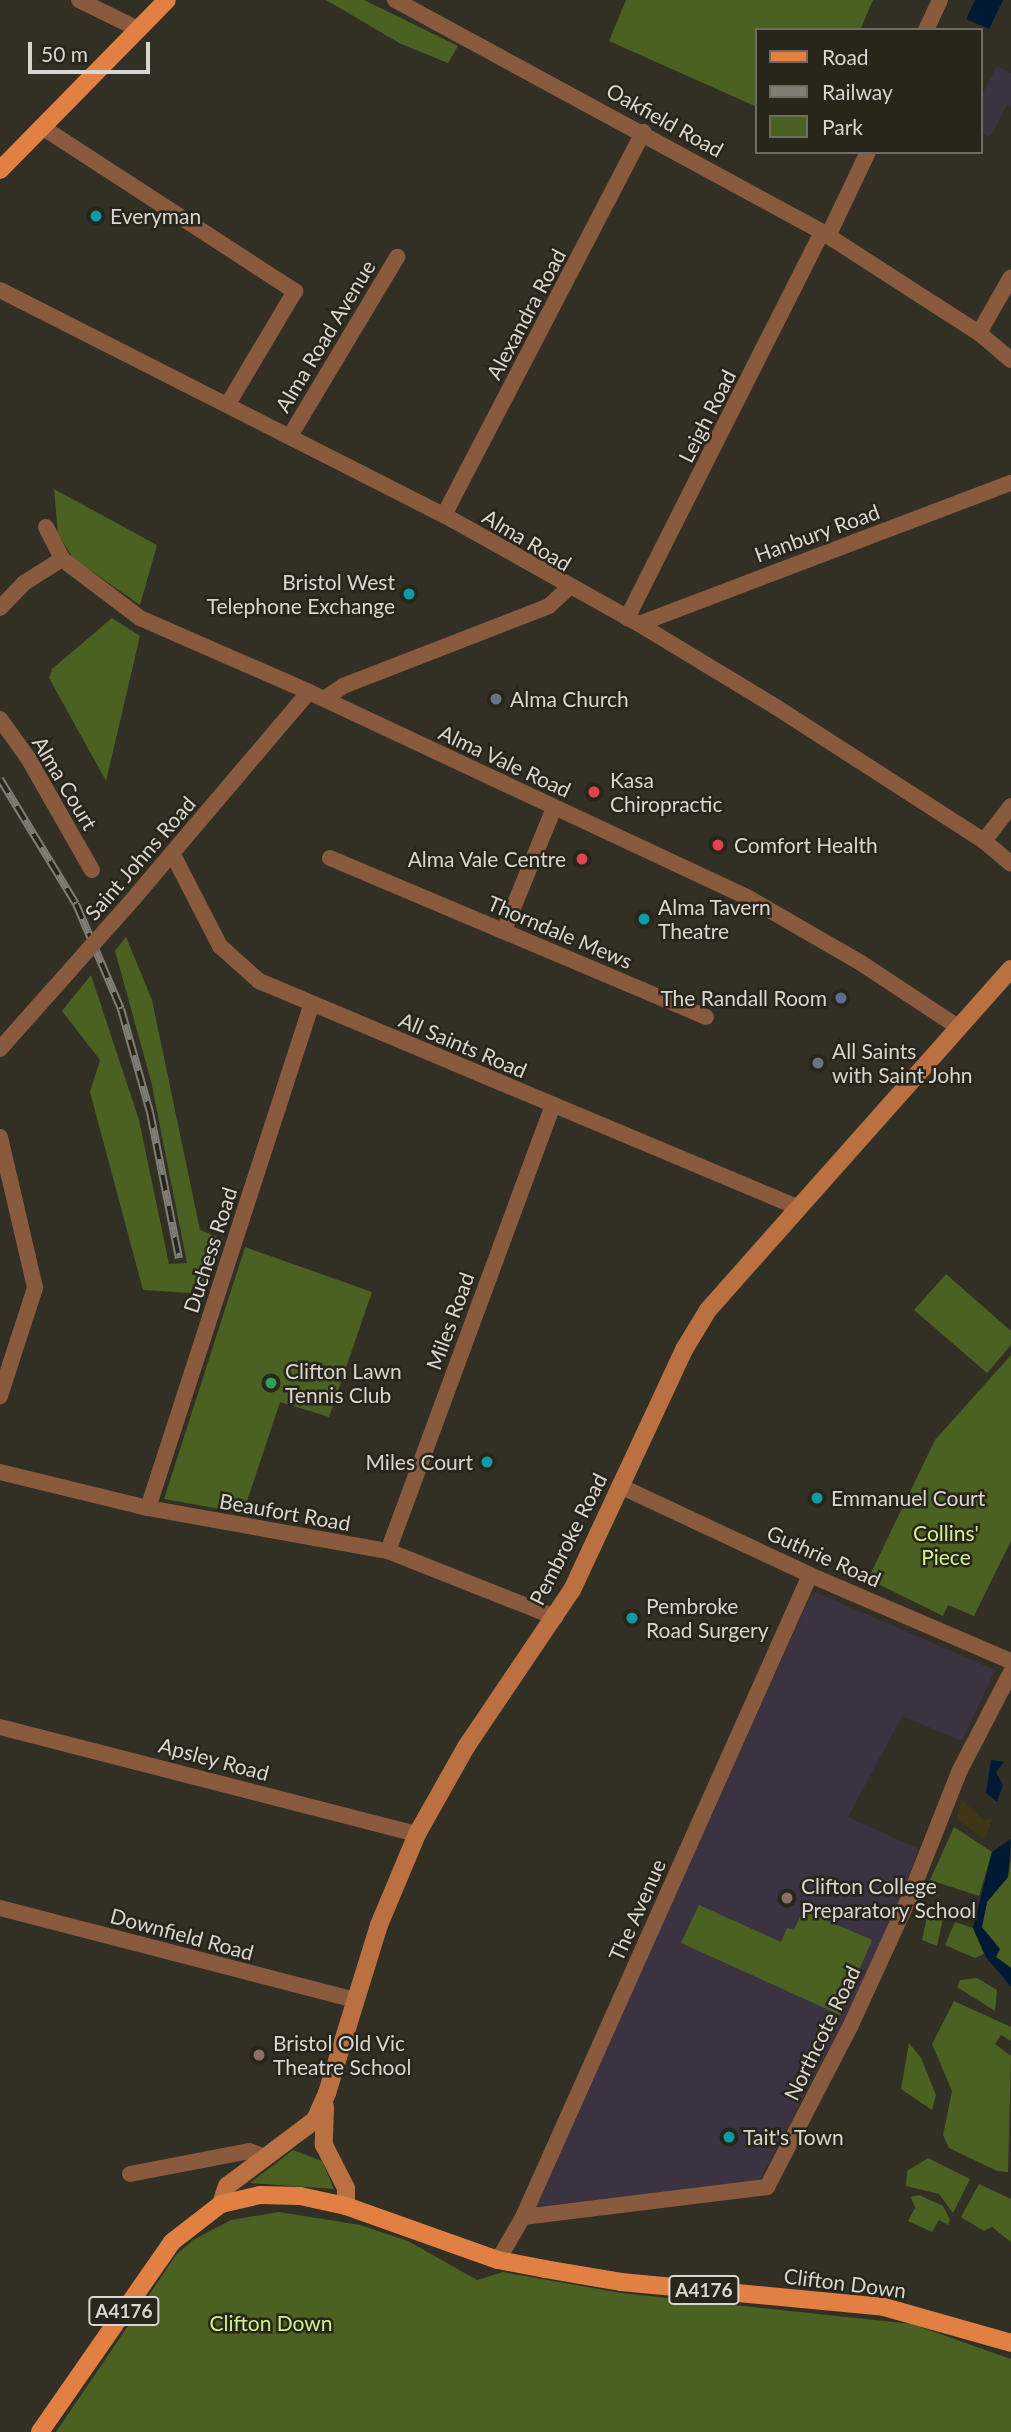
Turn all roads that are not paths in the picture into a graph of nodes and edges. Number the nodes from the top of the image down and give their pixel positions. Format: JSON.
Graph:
{"nodes":[{"id":1,"x":79,"y":0,"type":"edge"},
{"id":2,"x":167,"y":0,"type":"edge"},
{"id":3,"x":395,"y":0,"type":"edge"},
{"id":4,"x":940,"y":0,"type":"edge"},
{"id":5,"x":927,"y":28,"type":"edge"},
{"id":6,"x":138,"y":29,"type":"junction"},
{"id":7,"x":42,"y":127,"type":"junction"},
{"id":8,"x":643,"y":132,"type":"junction"},
{"id":9,"x":867,"y":154,"type":"edge"},
{"id":10,"x":0,"y":170,"type":"edge"},
{"id":11,"x":825,"y":234,"type":"junction"},
{"id":12,"x":397,"y":257,"type":"dead end"},
{"id":13,"x":1011,"y":277,"type":"edge"},
{"id":14,"x":0,"y":290,"type":"edge"},
{"id":15,"x":978,"y":333,"type":"junction"},
{"id":16,"x":1011,"y":360,"type":"edge"},
{"id":17,"x":229,"y":404,"type":"junction"},
{"id":18,"x":290,"y":436,"type":"junction"},
{"id":19,"x":1011,"y":483,"type":"edge"},
{"id":20,"x":444,"y":515,"type":"junction"},
{"id":21,"x":46,"y":527,"type":"dead end"},
{"id":22,"x":62,"y":559,"type":"junction"},
{"id":23,"x":568,"y":588,"type":"junction"},
{"id":24,"x":0,"y":608,"type":"edge"},
{"id":25,"x":633,"y":621,"type":"junction"},
{"id":26,"x":316,"y":695,"type":"junction"},
{"id":27,"x":0,"y":719,"type":"edge"},
{"id":28,"x":1011,"y":806,"type":"edge"},
{"id":29,"x":554,"y":808,"type":"junction"},
{"id":30,"x":984,"y":841,"type":"junction"},
{"id":31,"x":172,"y":853,"type":"junction"},
{"id":32,"x":330,"y":858,"type":"dead end"},
{"id":33,"x":1011,"y":864,"type":"edge"},
{"id":34,"x":92,"y":870,"type":"dead end"},
{"id":35,"x":504,"y":930,"type":"junction"},
{"id":36,"x":1011,"y":970,"type":"edge"},
{"id":37,"x":311,"y":1006,"type":"junction"},
{"id":38,"x":706,"y":1017,"type":"dead end"},
{"id":39,"x":958,"y":1027,"type":"junction"},
{"id":40,"x":2,"y":1041,"type":"edge"},
{"id":41,"x":553,"y":1106,"type":"junction"},
{"id":42,"x":0,"y":1137,"type":"edge"},
{"id":43,"x":797,"y":1207,"type":"junction"},
{"id":44,"x":0,"y":1396,"type":"edge"},
{"id":45,"x":0,"y":1472,"type":"edge"},
{"id":46,"x":620,"y":1486,"type":"junction"},
{"id":47,"x":148,"y":1508,"type":"junction"},
{"id":48,"x":388,"y":1551,"type":"junction"},
{"id":49,"x":810,"y":1575,"type":"junction"},
{"id":50,"x":555,"y":1618,"type":"junction"},
{"id":51,"x":1011,"y":1661,"type":"edge"},
{"id":52,"x":1011,"y":1672,"type":"edge"},
{"id":53,"x":0,"y":1727,"type":"edge"},
{"id":54,"x":417,"y":1834,"type":"junction"},
{"id":55,"x":0,"y":1908,"type":"edge"},
{"id":56,"x":353,"y":1999,"type":"junction"},
{"id":57,"x":327,"y":2094,"type":"junction"},
{"id":58,"x":265,"y":2157,"type":"junction"},
{"id":59,"x":130,"y":2174,"type":"dead end"},
{"id":60,"x":221,"y":2204,"type":"junction"},
{"id":61,"x":346,"y":2206,"type":"junction"},
{"id":62,"x":523,"y":2217,"type":"junction"},
{"id":63,"x":498,"y":2260,"type":"junction"},
{"id":64,"x":1011,"y":2343,"type":"edge"},
{"id":65,"x":40,"y":2432,"type":"edge"}],
"edges":[{"from":1,"to":6,"type":"street"},
{"from":2,"to":6,"type":"main road"},
{"from":3,"to":8,"type":"street","name":"Oakfield Road"},
{"from":4,"to":5,"type":"street"},
{"from":6,"to":7,"type":"main road"},
{"from":7,"to":10,"type":"main road"},
{"from":7,"to":17,"type":"street"},
{"from":8,"to":11,"type":"street","name":"Oakfield Road"},
{"from":8,"to":20,"type":"street","name":"Alexandra Road"},
{"from":9,"to":11,"type":"street","name":"Leigh Road"},
{"from":11,"to":15,"type":"street","name":"Oakfield Road"},
{"from":11,"to":25,"type":"street","name":"Leigh Road"},
{"from":12,"to":18,"type":"street","name":"Alma Road Avenue"},
{"from":13,"to":15,"type":"street"},
{"from":14,"to":17,"type":"street","name":"Alma Road"},
{"from":15,"to":16,"type":"street","name":"Oakfield Road"},
{"from":17,"to":18,"type":"street","name":"Alma Road"},
{"from":18,"to":20,"type":"street","name":"Alma Road"},
{"from":19,"to":25,"type":"street","name":"Hanbury Road"},
{"from":20,"to":23,"type":"street","name":"Alma Road"},
{"from":21,"to":22,"type":"street","name":"Alma Vale Road"},
{"from":22,"to":24,"type":"street"},
{"from":22,"to":26,"type":"street","name":"Alma Vale Road"},
{"from":23,"to":25,"type":"street","name":"Alma Road"},
{"from":23,"to":26,"type":"street","name":"Saint Johns Road"},
{"from":25,"to":30,"type":"street","name":"Alma Road"},
{"from":26,"to":29,"type":"street","name":"Alma Vale Road"},
{"from":26,"to":31,"type":"street","name":"Saint Johns Road"},
{"from":27,"to":34,"type":"street","name":"Alma Court"},
{"from":28,"to":30,"type":"street"},
{"from":29,"to":35,"type":"street"},
{"from":29,"to":39,"type":"street","name":"Alma Vale Road"},
{"from":30,"to":33,"type":"street","name":"Alma Road"},
{"from":31,"to":37,"type":"street","name":"All Saints Road"},
{"from":31,"to":40,"type":"street","name":"Saint Johns Road","bridge":true},
{"from":32,"to":35,"type":"street","name":"Thorndale Mews"},
{"from":35,"to":38,"type":"street","name":"Thorndale Mews"},
{"from":36,"to":39,"type":"main road","name":"Pembroke Road"},
{"from":37,"to":41,"type":"street","name":"All Saints Road"},
{"from":37,"to":47,"type":"street","name":"Duchess Road"},
{"from":39,"to":43,"type":"main road","name":"Pembroke Road"},
{"from":41,"to":43,"type":"street","name":"All Saints Road"},
{"from":41,"to":48,"type":"street","name":"Miles Road"},
{"from":42,"to":44,"type":"street"},
{"from":43,"to":46,"type":"main road","name":"Pembroke Road"},
{"from":45,"to":47,"type":"street","name":"Beaufort Road"},
{"from":46,"to":49,"type":"street","name":"Guthrie Road"},
{"from":46,"to":50,"type":"main road","name":"Pembroke Road"},
{"from":47,"to":48,"type":"street","name":"Beaufort Road"},
{"from":48,"to":50,"type":"street","name":"Beaufort Road"},
{"from":49,"to":51,"type":"street","name":"Guthrie Road"},
{"from":49,"to":62,"type":"street","name":"The Avenue"},
{"from":50,"to":54,"type":"main road","name":"Pembroke Road"},
{"from":52,"to":62,"type":"street","name":"Northcote Road"},
{"from":53,"to":54,"type":"street","name":"Apsley Road"},
{"from":54,"to":56,"type":"main road","name":"Pembroke Road"},
{"from":55,"to":56,"type":"street","name":"Downfield Road"},
{"from":56,"to":57,"type":"main road","name":"Pembroke Road"},
{"from":57,"to":58,"type":"main road","name":"Pembroke Road"},
{"from":57,"to":61,"type":"main road"},
{"from":58,"to":59,"type":"street"},
{"from":58,"to":60,"type":"main road","name":"Pembroke Road"},
{"from":60,"to":61,"type":"main road","number":"A4176"},
{"from":60,"to":65,"type":"main road","number":"A4176"},
{"from":61,"to":63,"type":"main road","name":"Clifton Down","number":"A4176"},
{"from":62,"to":63,"type":"street","name":"The Avenue"},
{"from":63,"to":64,"type":"main road","name":"Clifton Down","number":"A4176"}]}
